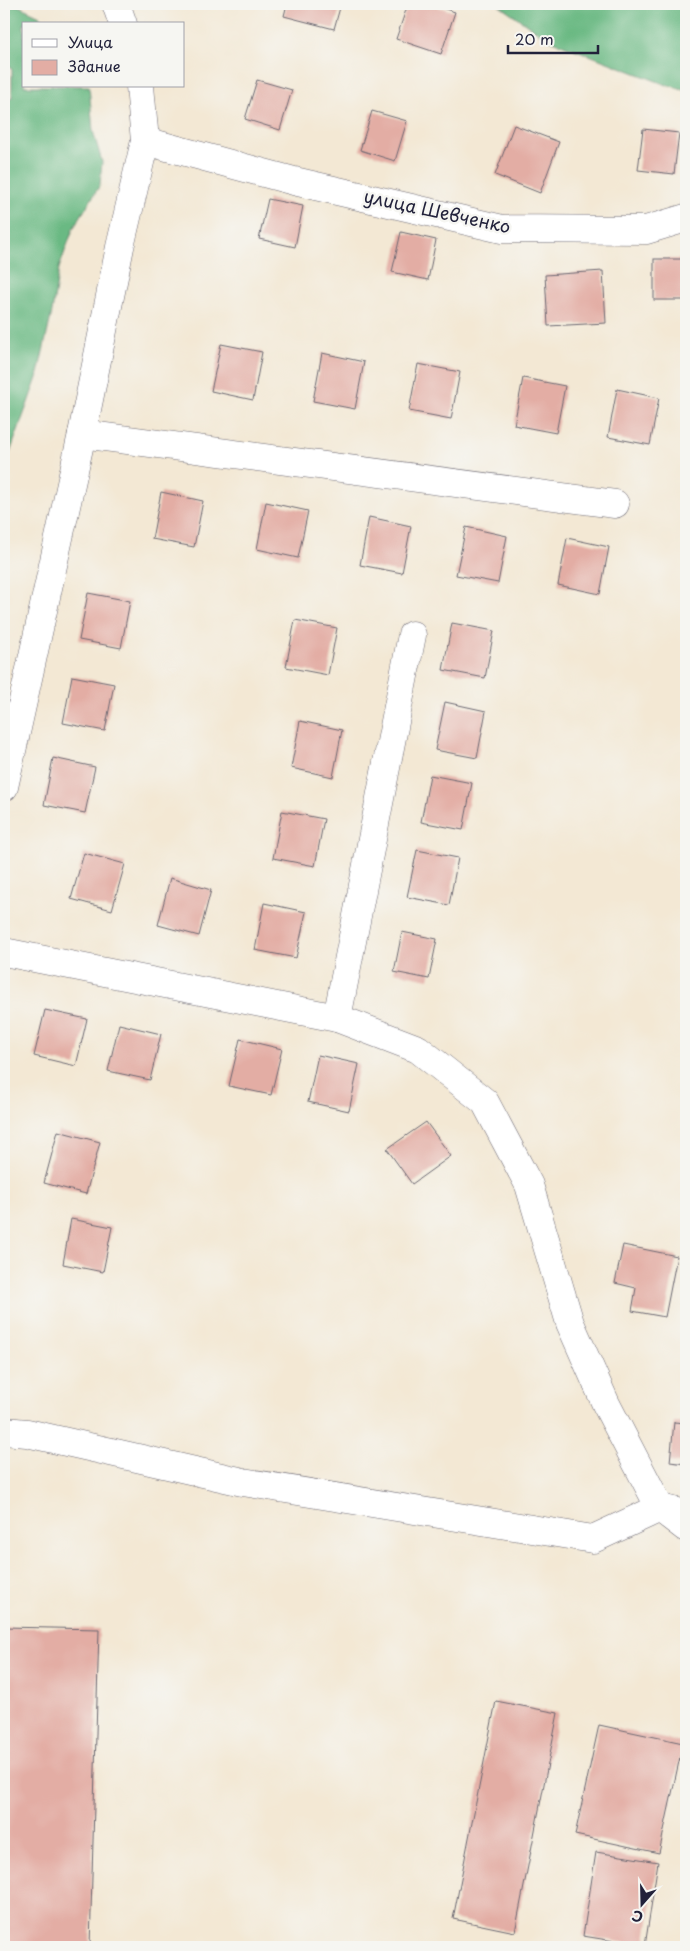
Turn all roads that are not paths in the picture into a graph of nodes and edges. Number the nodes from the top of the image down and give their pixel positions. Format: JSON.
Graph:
{"nodes":[{"id":1,"x":116,"y":4,"type":"edge"},
{"id":2,"x":122,"y":22,"type":"edge"},
{"id":3,"x":140,"y":88,"type":"edge"},
{"id":4,"x":145,"y":141,"type":"junction"},
{"id":5,"x":686,"y":218,"type":"edge"},
{"id":6,"x":82,"y":434,"type":"junction"},
{"id":7,"x":615,"y":504,"type":"dead end"},
{"id":8,"x":412,"y":635,"type":"dead end"},
{"id":9,"x":4,"y":787,"type":"edge"},
{"id":10,"x":4,"y":952,"type":"edge"},
{"id":11,"x":337,"y":1018,"type":"junction"},
{"id":12,"x":4,"y":1431,"type":"edge"},
{"id":13,"x":673,"y":1511,"type":"edge"},
{"id":14,"x":686,"y":1528,"type":"edge"}],
"edges":[{"from":1,"to":2,"type":"street"},
{"from":3,"to":4,"type":"street"},
{"from":4,"to":5,"type":"street","name":"улица Шевченко"},
{"from":4,"to":6,"type":"street"},
{"from":6,"to":7,"type":"street"},
{"from":6,"to":9,"type":"street"},
{"from":8,"to":11,"type":"street"},
{"from":10,"to":11,"type":"street"},
{"from":11,"to":13,"type":"street"},
{"from":12,"to":13,"type":"street"},
{"from":13,"to":14,"type":"street"}]}
